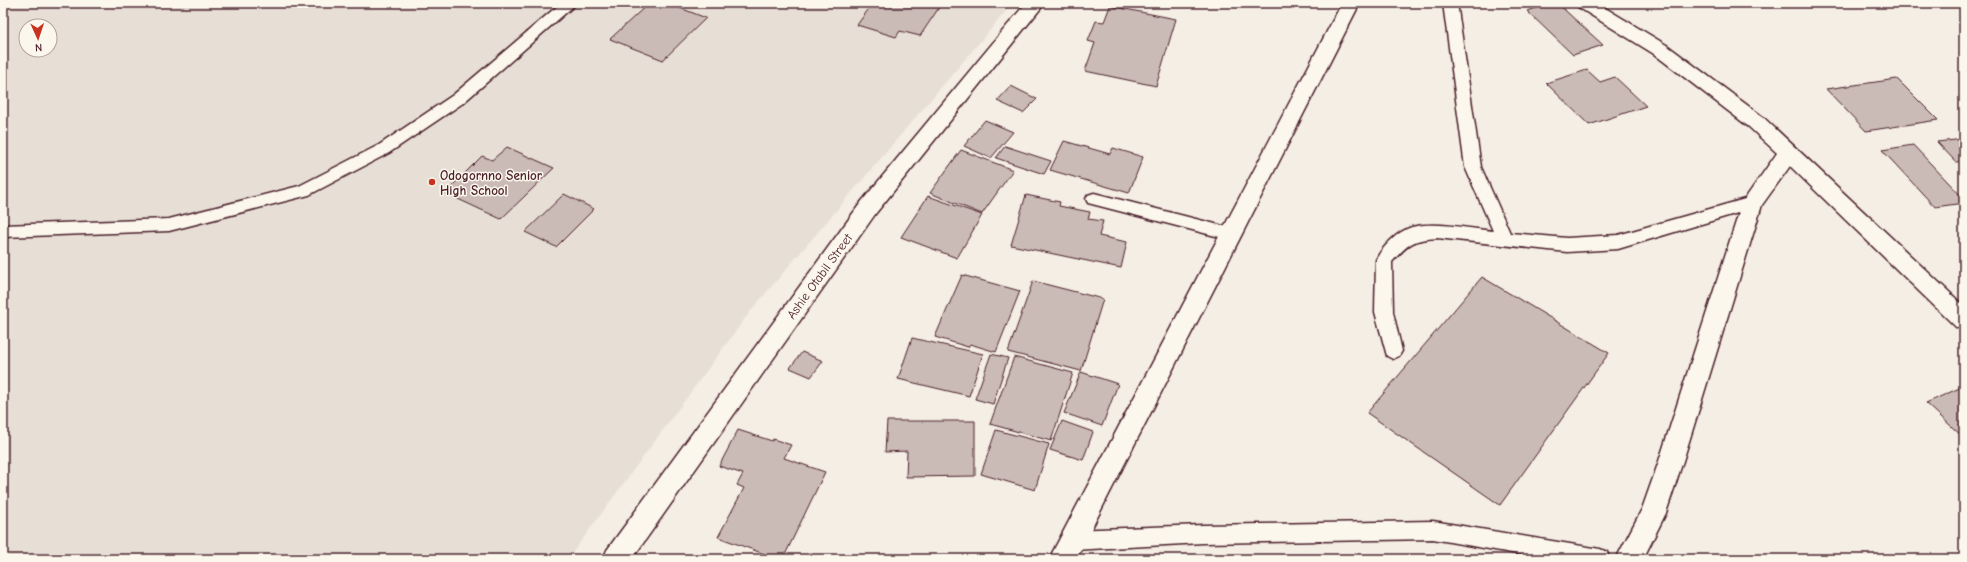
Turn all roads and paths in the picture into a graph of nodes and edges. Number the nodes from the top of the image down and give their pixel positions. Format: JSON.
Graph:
{"nodes":[{"id":1,"x":570,"y":3,"type":"edge"},
{"id":2,"x":1036,"y":3,"type":"edge"},
{"id":3,"x":1351,"y":3,"type":"edge"},
{"id":4,"x":1450,"y":3,"type":"edge"},
{"id":5,"x":1584,"y":3,"type":"edge"},
{"id":6,"x":1789,"y":152,"type":"junction"},
{"id":7,"x":1094,"y":199,"type":"dead end"},
{"id":8,"x":1752,"y":203,"type":"junction"},
{"id":9,"x":3,"y":231,"type":"edge"},
{"id":10,"x":1231,"y":234,"type":"junction"},
{"id":11,"x":1505,"y":238,"type":"junction"},
{"id":12,"x":1964,"y":320,"type":"edge"},
{"id":13,"x":1393,"y":351,"type":"dead end"},
{"id":14,"x":1072,"y":540,"type":"junction"},
{"id":15,"x":616,"y":559,"type":"edge"},
{"id":16,"x":1062,"y":559,"type":"edge"},
{"id":17,"x":1600,"y":559,"type":"edge"},
{"id":18,"x":1629,"y":559,"type":"edge"}],
"edges":[{"from":1,"to":9,"type":"lane"},
{"from":2,"to":15,"type":"street","name":"Ashie Otabil Street"},
{"from":3,"to":10,"type":"street"},
{"from":4,"to":11,"type":"lane"},
{"from":5,"to":6,"type":"street"},
{"from":6,"to":8,"type":"street"},
{"from":6,"to":12,"type":"street"},
{"from":7,"to":10,"type":"lane"},
{"from":8,"to":11,"type":"lane"},
{"from":8,"to":18,"type":"street"},
{"from":10,"to":14,"type":"street"},
{"from":11,"to":13,"type":"lane"},
{"from":14,"to":16,"type":"street"},
{"from":14,"to":17,"type":"lane"}]}
